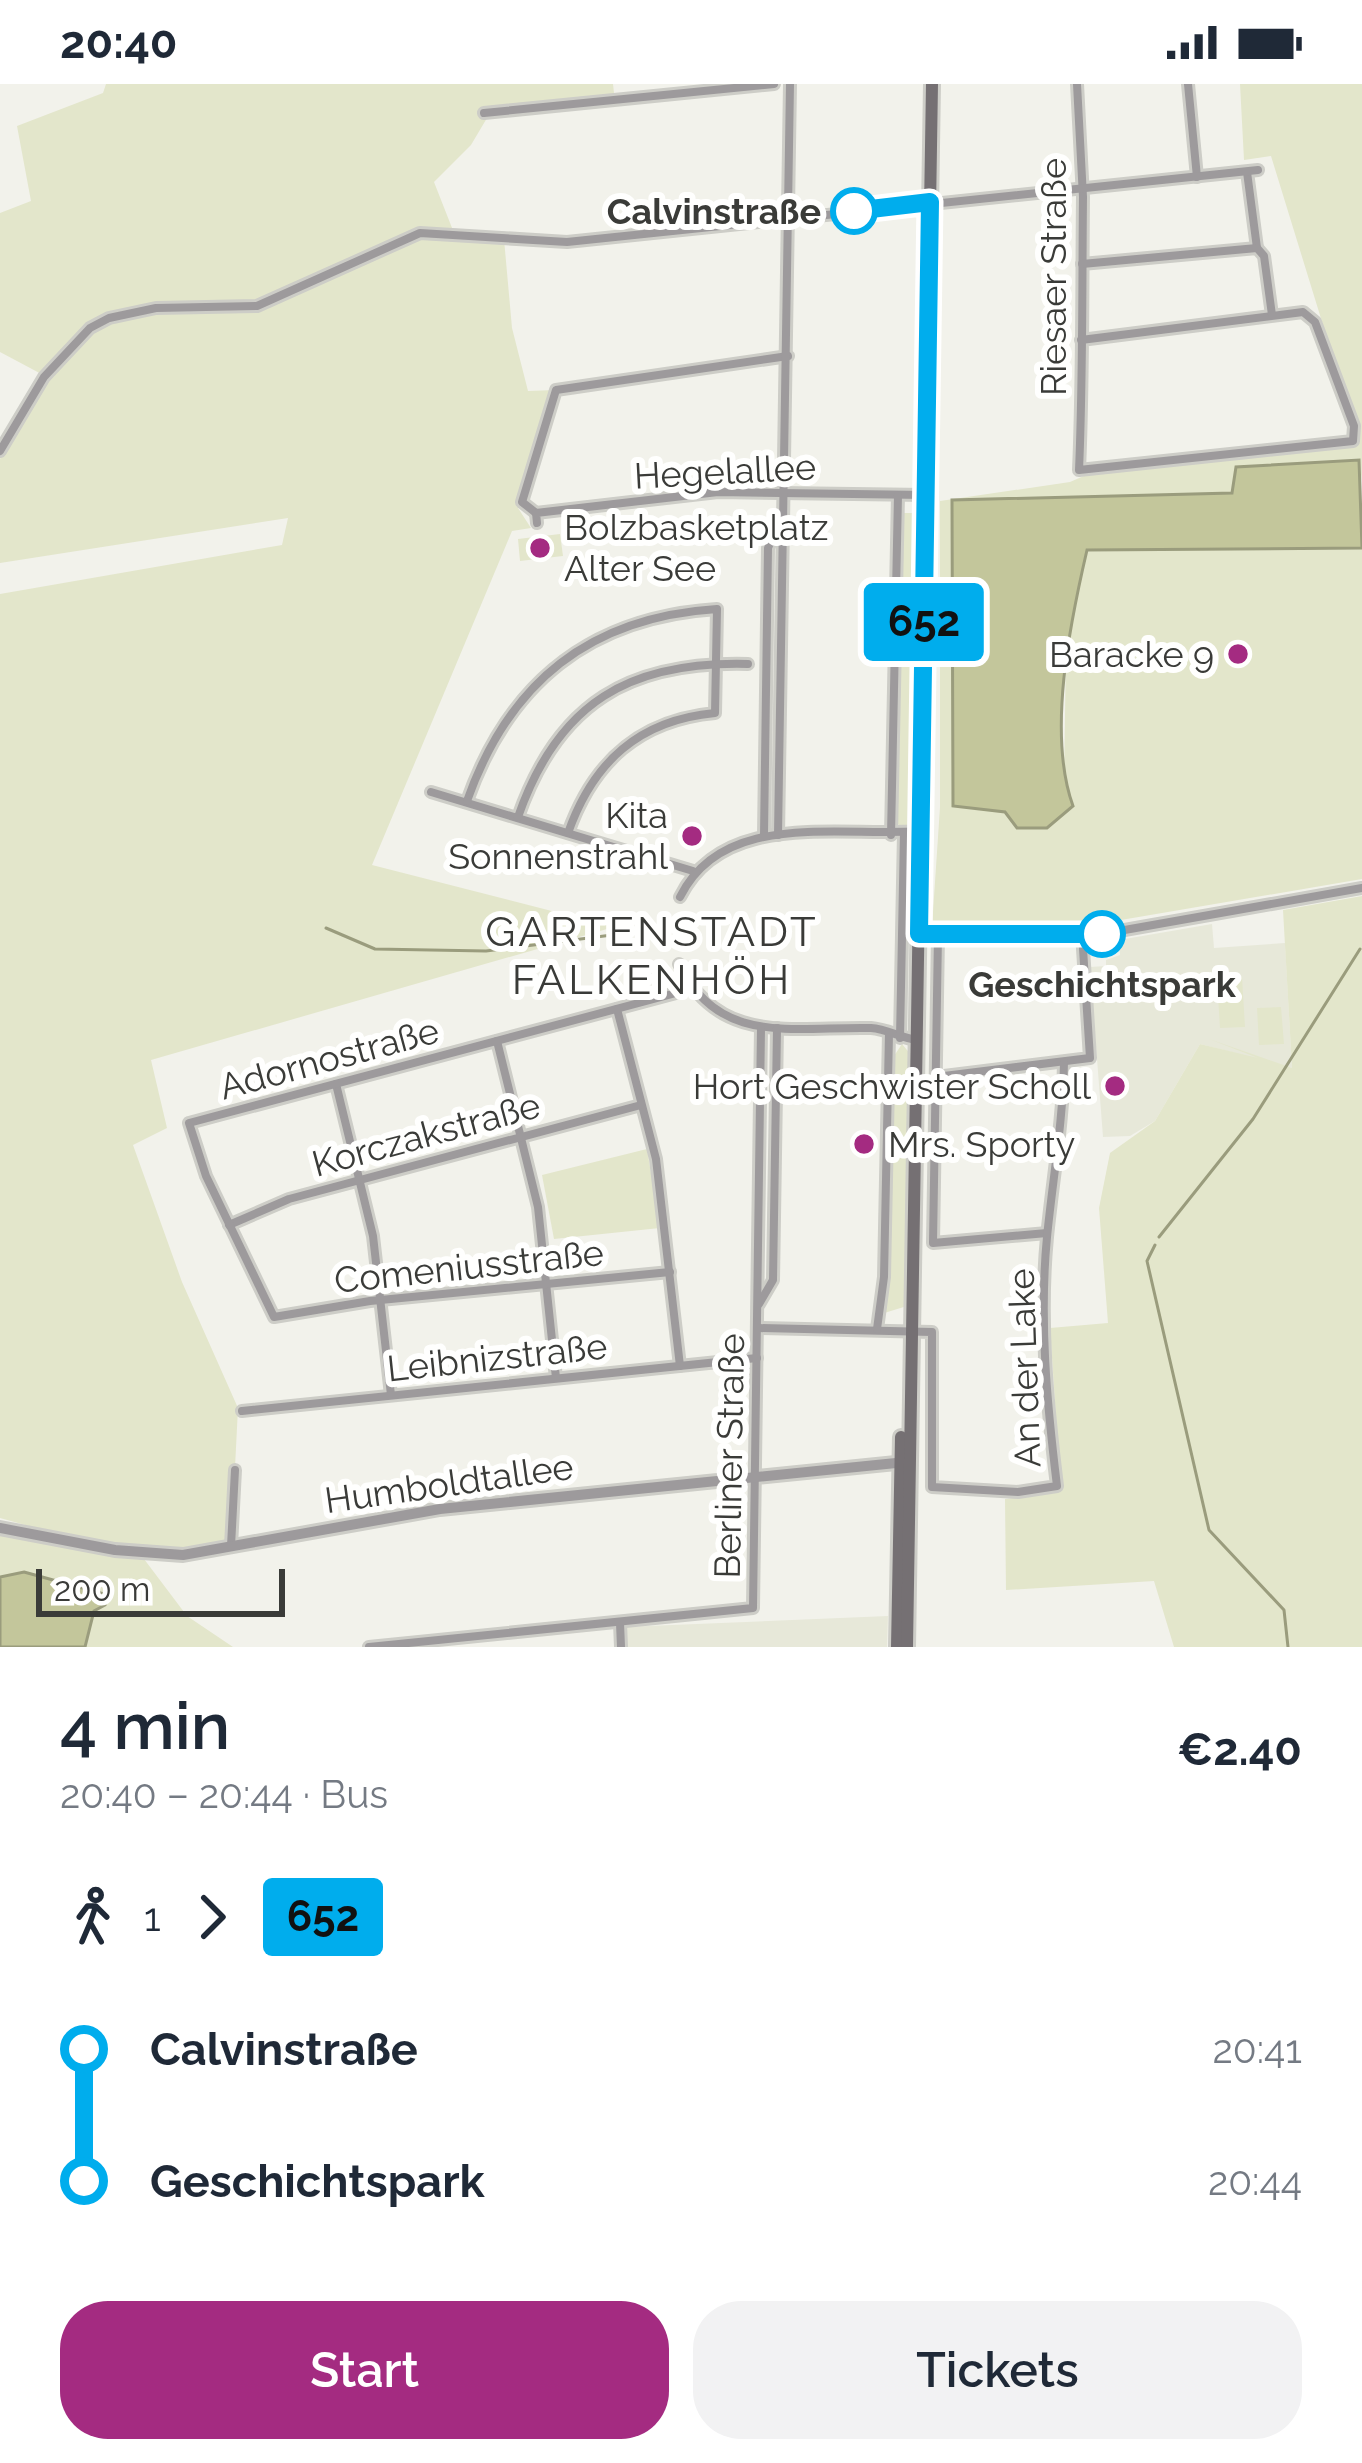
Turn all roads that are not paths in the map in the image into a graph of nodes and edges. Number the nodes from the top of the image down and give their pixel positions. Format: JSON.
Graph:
{"nodes":[{"id":1,"x":774,"y":84,"type":"edge"},
{"id":2,"x":790,"y":84,"type":"edge"},
{"id":3,"x":932,"y":84,"type":"edge"},
{"id":4,"x":1077,"y":84,"type":"edge"},
{"id":5,"x":1188,"y":84,"type":"edge"},
{"id":6,"x":484,"y":113,"type":"dead end"},
{"id":7,"x":1258,"y":170,"type":"dead end"},
{"id":8,"x":1247,"y":172,"type":"junction"},
{"id":9,"x":1196,"y":177,"type":"junction"},
{"id":10,"x":1084,"y":188,"type":"junction"},
{"id":11,"x":930,"y":202,"type":"junction"},
{"id":12,"x":790,"y":217,"type":"junction"},
{"id":13,"x":1257,"y":248,"type":"junction"},
{"id":14,"x":1082,"y":264,"type":"junction"},
{"id":15,"x":1272,"y":315,"type":"junction"},
{"id":16,"x":1081,"y":340,"type":"junction"},
{"id":17,"x":788,"y":356,"type":"junction"},
{"id":18,"x":0,"y":451,"type":"edge"},
{"id":19,"x":785,"y":492,"type":"junction"},
{"id":20,"x":898,"y":495,"type":"junction"},
{"id":21,"x":926,"y":495,"type":"junction"},
{"id":22,"x":784,"y":512,"type":"junction"},
{"id":23,"x":716,"y":663,"type":"junction"},
{"id":24,"x":748,"y":664,"type":"dead end"},
{"id":25,"x":431,"y":792,"type":"dead end"},
{"id":26,"x":467,"y":801,"type":"junction"},
{"id":27,"x":518,"y":817,"type":"junction"},
{"id":28,"x":920,"y":830,"type":"junction"},
{"id":29,"x":904,"y":832,"type":"junction"},
{"id":30,"x":568,"y":833,"type":"junction"},
{"id":31,"x":764,"y":835,"type":"junction"},
{"id":32,"x":778,"y":835,"type":"junction"},
{"id":33,"x":891,"y":835,"type":"junction"},
{"id":34,"x":693,"y":871,"type":"junction"},
{"id":35,"x":1362,"y":888,"type":"edge"},
{"id":36,"x":680,"y":897,"type":"dead end"},
{"id":37,"x":1082,"y":933,"type":"junction"},
{"id":38,"x":919,"y":934,"type":"junction"},
{"id":39,"x":938,"y":935,"type":"junction"},
{"id":40,"x":680,"y":964,"type":"dead end"},
{"id":41,"x":691,"y":988,"type":"junction"},
{"id":42,"x":617,"y":1009,"type":"junction"},
{"id":43,"x":761,"y":1028,"type":"junction"},
{"id":44,"x":777,"y":1028,"type":"junction"},
{"id":45,"x":889,"y":1033,"type":"junction"},
{"id":46,"x":900,"y":1038,"type":"junction"},
{"id":47,"x":917,"y":1040,"type":"junction"},
{"id":48,"x":497,"y":1041,"type":"junction"},
{"id":49,"x":1064,"y":1062,"type":"junction"},
{"id":50,"x":935,"y":1077,"type":"junction"},
{"id":51,"x":335,"y":1084,"type":"junction"},
{"id":52,"x":641,"y":1105,"type":"junction"},
{"id":53,"x":522,"y":1136,"type":"junction"},
{"id":54,"x":361,"y":1178,"type":"junction"},
{"id":55,"x":914,"y":1181,"type":"junction"},
{"id":56,"x":934,"y":1182,"type":"junction"},
{"id":57,"x":230,"y":1225,"type":"junction"},
{"id":58,"x":1047,"y":1233,"type":"junction"},
{"id":59,"x":670,"y":1272,"type":"junction"},
{"id":60,"x":548,"y":1285,"type":"junction"},
{"id":61,"x":382,"y":1300,"type":"junction"},
{"id":62,"x":758,"y":1306,"type":"junction"},
{"id":63,"x":758,"y":1328,"type":"junction"},
{"id":64,"x":877,"y":1330,"type":"junction"},
{"id":65,"x":912,"y":1330,"type":"junction"},
{"id":66,"x":757,"y":1358,"type":"junction"},
{"id":67,"x":680,"y":1366,"type":"junction"},
{"id":68,"x":556,"y":1378,"type":"junction"},
{"id":69,"x":391,"y":1395,"type":"junction"},
{"id":70,"x":242,"y":1411,"type":"dead end"},
{"id":71,"x":904,"y":1462,"type":"junction"},
{"id":72,"x":235,"y":1470,"type":"dead end"},
{"id":73,"x":757,"y":1476,"type":"junction"},
{"id":74,"x":0,"y":1528,"type":"edge"},
{"id":75,"x":231,"y":1547,"type":"junction"},
{"id":76,"x":620,"y":1623,"type":"junction"},
{"id":77,"x":440,"y":1644,"type":"edge"},
{"id":78,"x":369,"y":1647,"type":"edge"},
{"id":79,"x":621,"y":1647,"type":"edge"},
{"id":80,"x":897,"y":1647,"type":"edge"},
{"id":81,"x":907,"y":1647,"type":"edge"}],
"edges":[{"from":1,"to":6,"type":"street"},
{"from":2,"to":12,"type":"street"},
{"from":3,"to":11,"type":"main road"},
{"from":4,"to":10,"type":"street","name":"Riesaer Straße"},
{"from":5,"to":9,"type":"street"},
{"from":7,"to":8,"type":"street"},
{"from":8,"to":9,"type":"street"},
{"from":8,"to":13,"type":"street"},
{"from":9,"to":10,"type":"street"},
{"from":10,"to":11,"type":"street"},
{"from":10,"to":14,"type":"street","name":"Riesaer Straße"},
{"from":11,"to":12,"type":"street"},
{"from":11,"to":21,"type":"main road"},
{"from":12,"to":17,"type":"street"},
{"from":12,"to":18,"type":"street"},
{"from":13,"to":14,"type":"street"},
{"from":13,"to":15,"type":"street"},
{"from":14,"to":16,"type":"street","name":"Riesaer Straße"},
{"from":15,"to":16,"type":"street"},
{"from":15,"to":16,"type":"street","name":"Riesaer Straße"},
{"from":17,"to":19,"type":"street"},
{"from":17,"to":19,"type":"street","name":"Hegelallee"},
{"from":19,"to":20,"type":"street","name":"Hegelallee"},
{"from":19,"to":22,"type":"street"},
{"from":20,"to":21,"type":"street","name":"Hegelallee"},
{"from":20,"to":33,"type":"street"},
{"from":21,"to":28,"type":"main road"},
{"from":22,"to":31,"type":"street"},
{"from":22,"to":32,"type":"street"},
{"from":23,"to":24,"type":"street"},
{"from":23,"to":26,"type":"street"},
{"from":23,"to":27,"type":"street"},
{"from":23,"to":30,"type":"street"},
{"from":25,"to":26,"type":"street"},
{"from":26,"to":27,"type":"street"},
{"from":27,"to":30,"type":"street"},
{"from":28,"to":29,"type":"street"},
{"from":28,"to":38,"type":"main road"},
{"from":29,"to":33,"type":"street"},
{"from":29,"to":46,"type":"street"},
{"from":30,"to":34,"type":"street"},
{"from":31,"to":32,"type":"street"},
{"from":31,"to":34,"type":"street"},
{"from":32,"to":33,"type":"street"},
{"from":34,"to":36,"type":"street"},
{"from":35,"to":37,"type":"street"},
{"from":37,"to":39,"type":"street"},
{"from":37,"to":49,"type":"street"},
{"from":38,"to":39,"type":"street"},
{"from":38,"to":47,"type":"main road"},
{"from":39,"to":50,"type":"street"},
{"from":40,"to":41,"type":"street"},
{"from":41,"to":42,"type":"street","name":"Adornostraße"},
{"from":41,"to":43,"type":"street"},
{"from":42,"to":48,"type":"street","name":"Adornostraße"},
{"from":42,"to":52,"type":"street"},
{"from":43,"to":44,"type":"street"},
{"from":43,"to":62,"type":"street","name":"Berliner Straße"},
{"from":44,"to":45,"type":"street"},
{"from":44,"to":62,"type":"street","name":"Berliner Straße"},
{"from":45,"to":46,"type":"street"},
{"from":45,"to":64,"type":"street"},
{"from":46,"to":47,"type":"street"},
{"from":47,"to":55,"type":"main road"},
{"from":48,"to":51,"type":"street","name":"Adornostraße"},
{"from":48,"to":53,"type":"street"},
{"from":49,"to":50,"type":"street"},
{"from":49,"to":58,"type":"street","name":"An der Lake"},
{"from":50,"to":56,"type":"street"},
{"from":51,"to":54,"type":"street"},
{"from":51,"to":57,"type":"street","name":"Adornostraße"},
{"from":52,"to":53,"type":"street","name":"Korczakstraße"},
{"from":52,"to":59,"type":"street"},
{"from":53,"to":54,"type":"street","name":"Korczakstraße"},
{"from":53,"to":60,"type":"street"},
{"from":54,"to":57,"type":"street","name":"Korczakstraße"},
{"from":54,"to":61,"type":"street"},
{"from":55,"to":56,"type":"street"},
{"from":55,"to":65,"type":"main road"},
{"from":56,"to":58,"type":"street","name":"An der Lake"},
{"from":57,"to":61,"type":"street","name":"Comeniusstraße"},
{"from":58,"to":65,"type":"street","name":"An der Lake"},
{"from":59,"to":60,"type":"street","name":"Comeniusstraße"},
{"from":59,"to":67,"type":"street"},
{"from":60,"to":61,"type":"street","name":"Comeniusstraße"},
{"from":60,"to":68,"type":"street"},
{"from":61,"to":69,"type":"street"},
{"from":62,"to":63,"type":"street","name":"Berliner Straße"},
{"from":63,"to":64,"type":"street"},
{"from":63,"to":66,"type":"street","name":"Berliner Straße"},
{"from":64,"to":65,"type":"street"},
{"from":65,"to":71,"type":"main road"},
{"from":66,"to":67,"type":"street","name":"Leibnizstraße"},
{"from":66,"to":73,"type":"street","name":"Berliner Straße"},
{"from":67,"to":68,"type":"street","name":"Leibnizstraße"},
{"from":68,"to":69,"type":"street","name":"Leibnizstraße"},
{"from":69,"to":70,"type":"street","name":"Leibnizstraße"},
{"from":71,"to":73,"type":"street","name":"Humboldtallee"},
{"from":71,"to":80,"type":"main road"},
{"from":71,"to":81,"type":"main road"},
{"from":72,"to":75,"type":"street"},
{"from":73,"to":75,"type":"street","name":"Humboldtallee"},
{"from":73,"to":76,"type":"street","name":"Berliner Straße"},
{"from":74,"to":75,"type":"street","name":"Humboldtallee"},
{"from":76,"to":77,"type":"street"},
{"from":76,"to":79,"type":"street"},
{"from":77,"to":78,"type":"street"}]}
